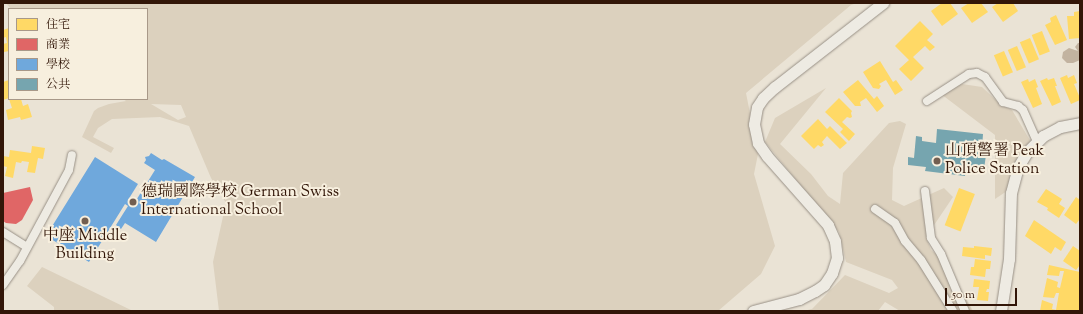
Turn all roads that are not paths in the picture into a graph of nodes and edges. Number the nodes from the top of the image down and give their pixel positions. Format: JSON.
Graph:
{"nodes":[{"id":1,"x":883,"y":3,"type":"edge"},
{"id":2,"x":927,"y":101,"type":"dead end"},
{"id":3,"x":1080,"y":123,"type":"edge"},
{"id":4,"x":1037,"y":141,"type":"junction"},
{"id":5,"x":72,"y":155,"type":"dead end"},
{"id":6,"x":925,"y":191,"type":"dead end"},
{"id":7,"x":875,"y":209,"type":"dead end"},
{"id":8,"x":3,"y":232,"type":"edge"},
{"id":9,"x":27,"y":247,"type":"junction"},
{"id":10,"x":3,"y":285,"type":"edge"},
{"id":11,"x":753,"y":311,"type":"edge"},
{"id":12,"x":953,"y":311,"type":"edge"},
{"id":13,"x":965,"y":311,"type":"edge"},
{"id":14,"x":1000,"y":311,"type":"edge"}],
"edges":[{"from":1,"to":11,"type":"main road"},
{"from":2,"to":4,"type":"street"},
{"from":3,"to":4,"type":"main road"},
{"from":4,"to":14,"type":"main road"},
{"from":5,"to":9,"type":"street"},
{"from":6,"to":13,"type":"street"},
{"from":7,"to":12,"type":"street"},
{"from":8,"to":9,"type":"street"},
{"from":9,"to":10,"type":"street"}]}
